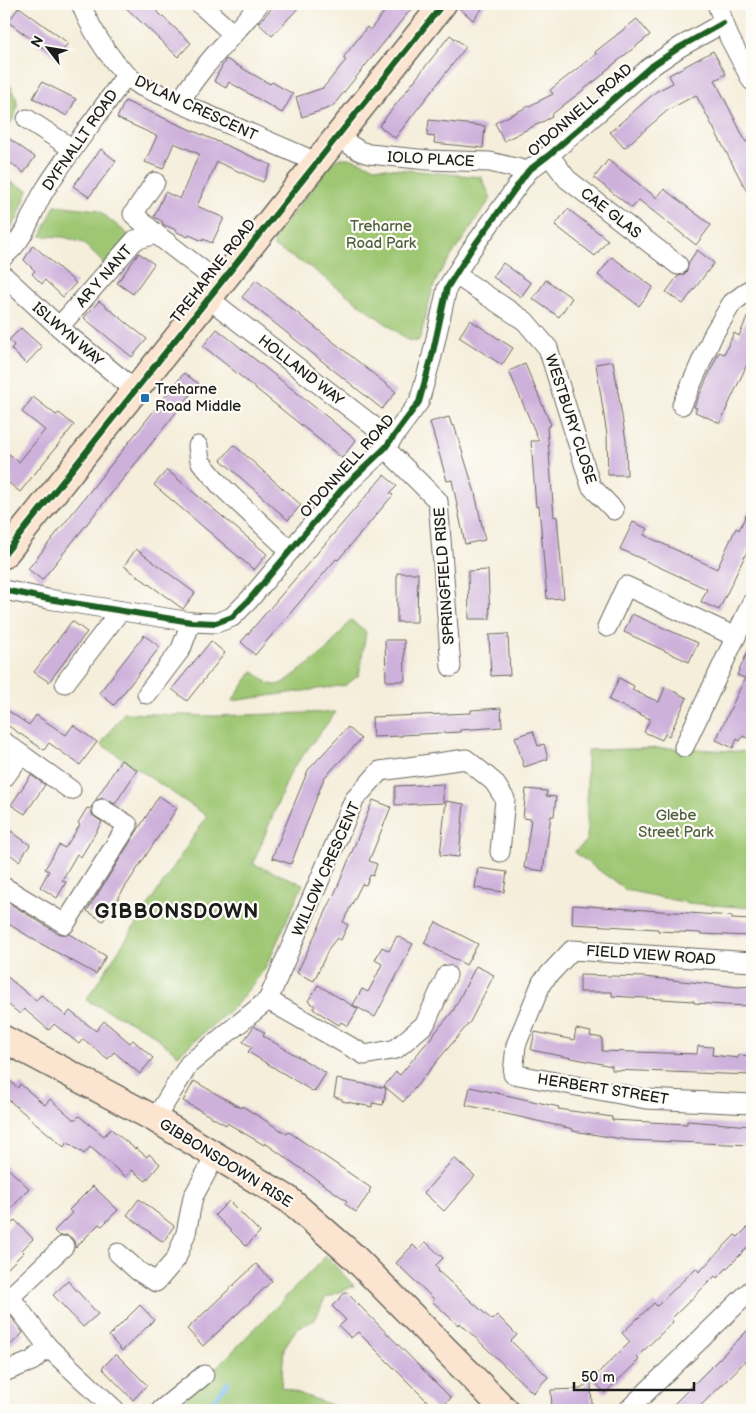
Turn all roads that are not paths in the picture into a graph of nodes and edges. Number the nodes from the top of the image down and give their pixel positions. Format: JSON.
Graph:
{"nodes":[{"id":1,"x":81,"y":4,"type":"edge"},
{"id":2,"x":200,"y":4,"type":"edge"},
{"id":3,"x":259,"y":4,"type":"edge"},
{"id":4,"x":443,"y":4,"type":"edge"},
{"id":5,"x":717,"y":4,"type":"edge"},
{"id":6,"x":723,"y":24,"type":"junction"},
{"id":7,"x":232,"y":33,"type":"junction"},
{"id":8,"x":126,"y":75,"type":"junction"},
{"id":9,"x":752,"y":81,"type":"edge"},
{"id":10,"x":180,"y":102,"type":"junction"},
{"id":11,"x":27,"y":119,"type":"dead end"},
{"id":12,"x":337,"y":136,"type":"junction"},
{"id":13,"x":74,"y":149,"type":"junction"},
{"id":14,"x":549,"y":155,"type":"junction"},
{"id":15,"x":316,"y":162,"type":"junction"},
{"id":16,"x":528,"y":171,"type":"junction"},
{"id":17,"x":155,"y":182,"type":"dead end"},
{"id":18,"x":156,"y":234,"type":"junction"},
{"id":19,"x":4,"y":256,"type":"edge"},
{"id":20,"x":678,"y":265,"type":"dead end"},
{"id":21,"x":456,"y":275,"type":"junction"},
{"id":22,"x":4,"y":276,"type":"edge"},
{"id":23,"x":752,"y":288,"type":"edge"},
{"id":24,"x":214,"y":290,"type":"junction"},
{"id":25,"x":59,"y":327,"type":"junction"},
{"id":26,"x":135,"y":390,"type":"junction"},
{"id":27,"x":682,"y":405,"type":"dead end"},
{"id":28,"x":198,"y":446,"type":"dead end"},
{"id":29,"x":385,"y":448,"type":"junction"},
{"id":30,"x":614,"y":510,"type":"dead end"},
{"id":31,"x":289,"y":550,"type":"junction"},
{"id":32,"x":4,"y":555,"type":"edge"},
{"id":33,"x":4,"y":590,"type":"edge"},
{"id":34,"x":752,"y":602,"type":"edge"},
{"id":35,"x":120,"y":611,"type":"junction"},
{"id":36,"x":191,"y":622,"type":"junction"},
{"id":37,"x":607,"y":627,"type":"dead end"},
{"id":38,"x":736,"y":636,"type":"junction"},
{"id":39,"x":451,"y":667,"type":"dead end"},
{"id":40,"x":65,"y":683,"type":"dead end"},
{"id":41,"x":147,"y":694,"type":"dead end"},
{"id":42,"x":4,"y":742,"type":"edge"},
{"id":43,"x":684,"y":747,"type":"dead end"},
{"id":44,"x":21,"y":754,"type":"junction"},
{"id":45,"x":4,"y":778,"type":"edge"},
{"id":46,"x":71,"y":790,"type":"dead end"},
{"id":47,"x":102,"y":809,"type":"dead end"},
{"id":48,"x":500,"y":852,"type":"dead end"},
{"id":49,"x":4,"y":887,"type":"edge"},
{"id":50,"x":752,"y":962,"type":"edge"},
{"id":51,"x":447,"y":975,"type":"dead end"},
{"id":52,"x":268,"y":1000,"type":"junction"},
{"id":53,"x":4,"y":1039,"type":"edge"},
{"id":54,"x":513,"y":1074,"type":"joint"},
{"id":55,"x":752,"y":1104,"type":"edge"},
{"id":56,"x":155,"y":1118,"type":"junction"},
{"id":57,"x":216,"y":1155,"type":"junction"},
{"id":58,"x":64,"y":1246,"type":"dead end"},
{"id":59,"x":118,"y":1253,"type":"dead end"},
{"id":60,"x":752,"y":1289,"type":"edge"},
{"id":61,"x":48,"y":1347,"type":"junction"},
{"id":62,"x":4,"y":1372,"type":"edge"},
{"id":63,"x":204,"y":1375,"type":"dead end"},
{"id":64,"x":115,"y":1410,"type":"edge"},
{"id":65,"x":161,"y":1410,"type":"edge"},
{"id":66,"x":505,"y":1410,"type":"edge"},
{"id":67,"x":628,"y":1410,"type":"edge"}],
"edges":[{"from":1,"to":8,"type":"street","name":"DYLAN CRESCENT"},
{"from":2,"to":7,"type":"street"},
{"from":3,"to":7,"type":"street"},
{"from":4,"to":12,"type":"street","name":"TREHARNE ROAD"},
{"from":5,"to":6,"type":"street"},
{"from":6,"to":9,"type":"street"},
{"from":6,"to":14,"type":"street","name":"O'DONNELL ROAD"},
{"from":7,"to":10,"type":"street"},
{"from":8,"to":10,"type":"street","name":"DYLAN CRESCENT"},
{"from":8,"to":13,"type":"street","name":"DYFNALLT ROAD"},
{"from":10,"to":15,"type":"street","name":"DYLAN CRESCENT"},
{"from":11,"to":13,"type":"street"},
{"from":12,"to":15,"type":"street","name":"TREHARNE ROAD"},
{"from":12,"to":16,"type":"street","name":"IOLO PLACE"},
{"from":13,"to":19,"type":"street","name":"DYFNALLT ROAD"},
{"from":14,"to":16,"type":"street","name":"O'DONNELL ROAD"},
{"from":14,"to":20,"type":"street","name":"CAE GLAS"},
{"from":15,"to":24,"type":"street","name":"TREHARNE ROAD"},
{"from":16,"to":21,"type":"street","name":"O'DONNELL ROAD"},
{"from":17,"to":18,"type":"street"},
{"from":18,"to":24,"type":"street"},
{"from":18,"to":25,"type":"street","name":"AR Y NANT"},
{"from":21,"to":29,"type":"street","name":"O'DONNELL ROAD"},
{"from":21,"to":30,"type":"street","name":"WESTBURY CLOSE"},
{"from":22,"to":25,"type":"street","name":"ISLWYN WAY"},
{"from":23,"to":27,"type":"street"},
{"from":24,"to":26,"type":"street","name":"TREHARNE ROAD"},
{"from":24,"to":29,"type":"street","name":"HOLLAND WAY"},
{"from":25,"to":26,"type":"street","name":"ISLWYN WAY"},
{"from":26,"to":32,"type":"street","name":"TREHARNE ROAD"},
{"from":28,"to":31,"type":"street"},
{"from":29,"to":31,"type":"street","name":"O'DONNELL ROAD"},
{"from":29,"to":39,"type":"street","name":"SPRINGFIELD RISE"},
{"from":31,"to":36,"type":"street","name":"O'DONNELL ROAD"},
{"from":33,"to":35,"type":"street","name":"O'DONNELL ROAD"},
{"from":34,"to":38,"type":"street"},
{"from":35,"to":36,"type":"street","name":"O'DONNELL ROAD"},
{"from":35,"to":40,"type":"street"},
{"from":36,"to":41,"type":"street"},
{"from":37,"to":38,"type":"street"},
{"from":38,"to":43,"type":"street"},
{"from":42,"to":44,"type":"street"},
{"from":44,"to":45,"type":"street"},
{"from":44,"to":46,"type":"street"},
{"from":47,"to":49,"type":"street"},
{"from":48,"to":52,"type":"street","name":"WILLOW CRESCENT"},
{"from":50,"to":54,"type":"street","name":"FIELD VIEW ROAD"},
{"from":51,"to":52,"type":"street"},
{"from":52,"to":56,"type":"street","name":"WILLOW CRESCENT"},
{"from":53,"to":56,"type":"street","name":"GIBBONSDOWN RISE"},
{"from":54,"to":55,"type":"street","name":"HERBERT STREET"},
{"from":56,"to":57,"type":"street","name":"GIBBONSDOWN RISE"},
{"from":57,"to":59,"type":"street"},
{"from":57,"to":66,"type":"street","name":"GIBBONSDOWN RISE"},
{"from":58,"to":61,"type":"street"},
{"from":60,"to":67,"type":"street"},
{"from":61,"to":62,"type":"street"},
{"from":61,"to":64,"type":"street"},
{"from":63,"to":65,"type":"street"}]}
